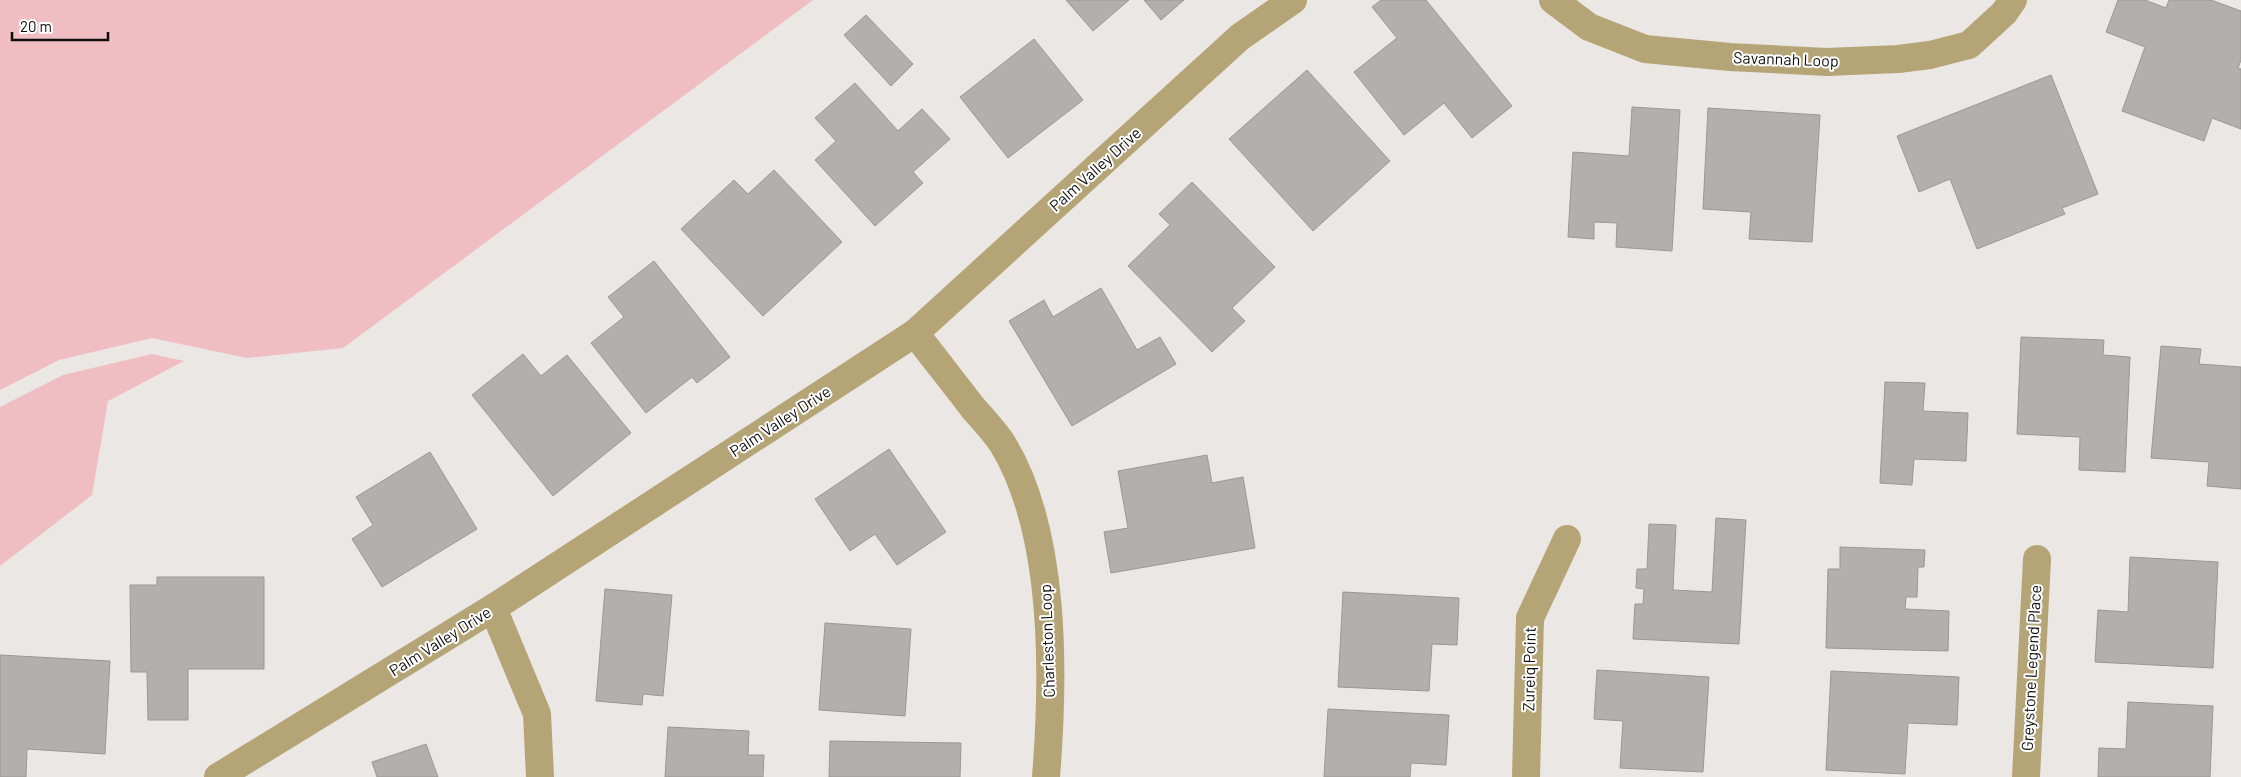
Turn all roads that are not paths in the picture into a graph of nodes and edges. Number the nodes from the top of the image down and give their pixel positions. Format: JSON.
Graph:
{"nodes":[{"id":1,"x":1293,"y":0,"type":"edge"},
{"id":2,"x":1553,"y":0,"type":"edge"},
{"id":3,"x":2013,"y":0,"type":"edge"},
{"id":4,"x":915,"y":333,"type":"junction"},
{"id":5,"x":1567,"y":539,"type":"dead end"},
{"id":6,"x":2036,"y":559,"type":"dead end"},
{"id":7,"x":493,"y":608,"type":"junction"},
{"id":8,"x":218,"y":777,"type":"edge"},
{"id":9,"x":540,"y":777,"type":"edge"},
{"id":10,"x":1046,"y":777,"type":"edge"},
{"id":11,"x":1526,"y":777,"type":"edge"},
{"id":12,"x":2026,"y":777,"type":"edge"}],
"edges":[{"from":1,"to":4,"type":"street","name":"Palm Valley Drive"},
{"from":2,"to":3,"type":"street","name":"Savannah Loop"},
{"from":4,"to":7,"type":"street","name":"Palm Valley Drive"},
{"from":4,"to":10,"type":"street","name":"Charleston Loop"},
{"from":5,"to":11,"type":"street","name":"Zureiq Point"},
{"from":6,"to":12,"type":"street","name":"Greystone Legend Place"},
{"from":7,"to":8,"type":"street","name":"Palm Valley Drive"},
{"from":7,"to":9,"type":"street"}]}
